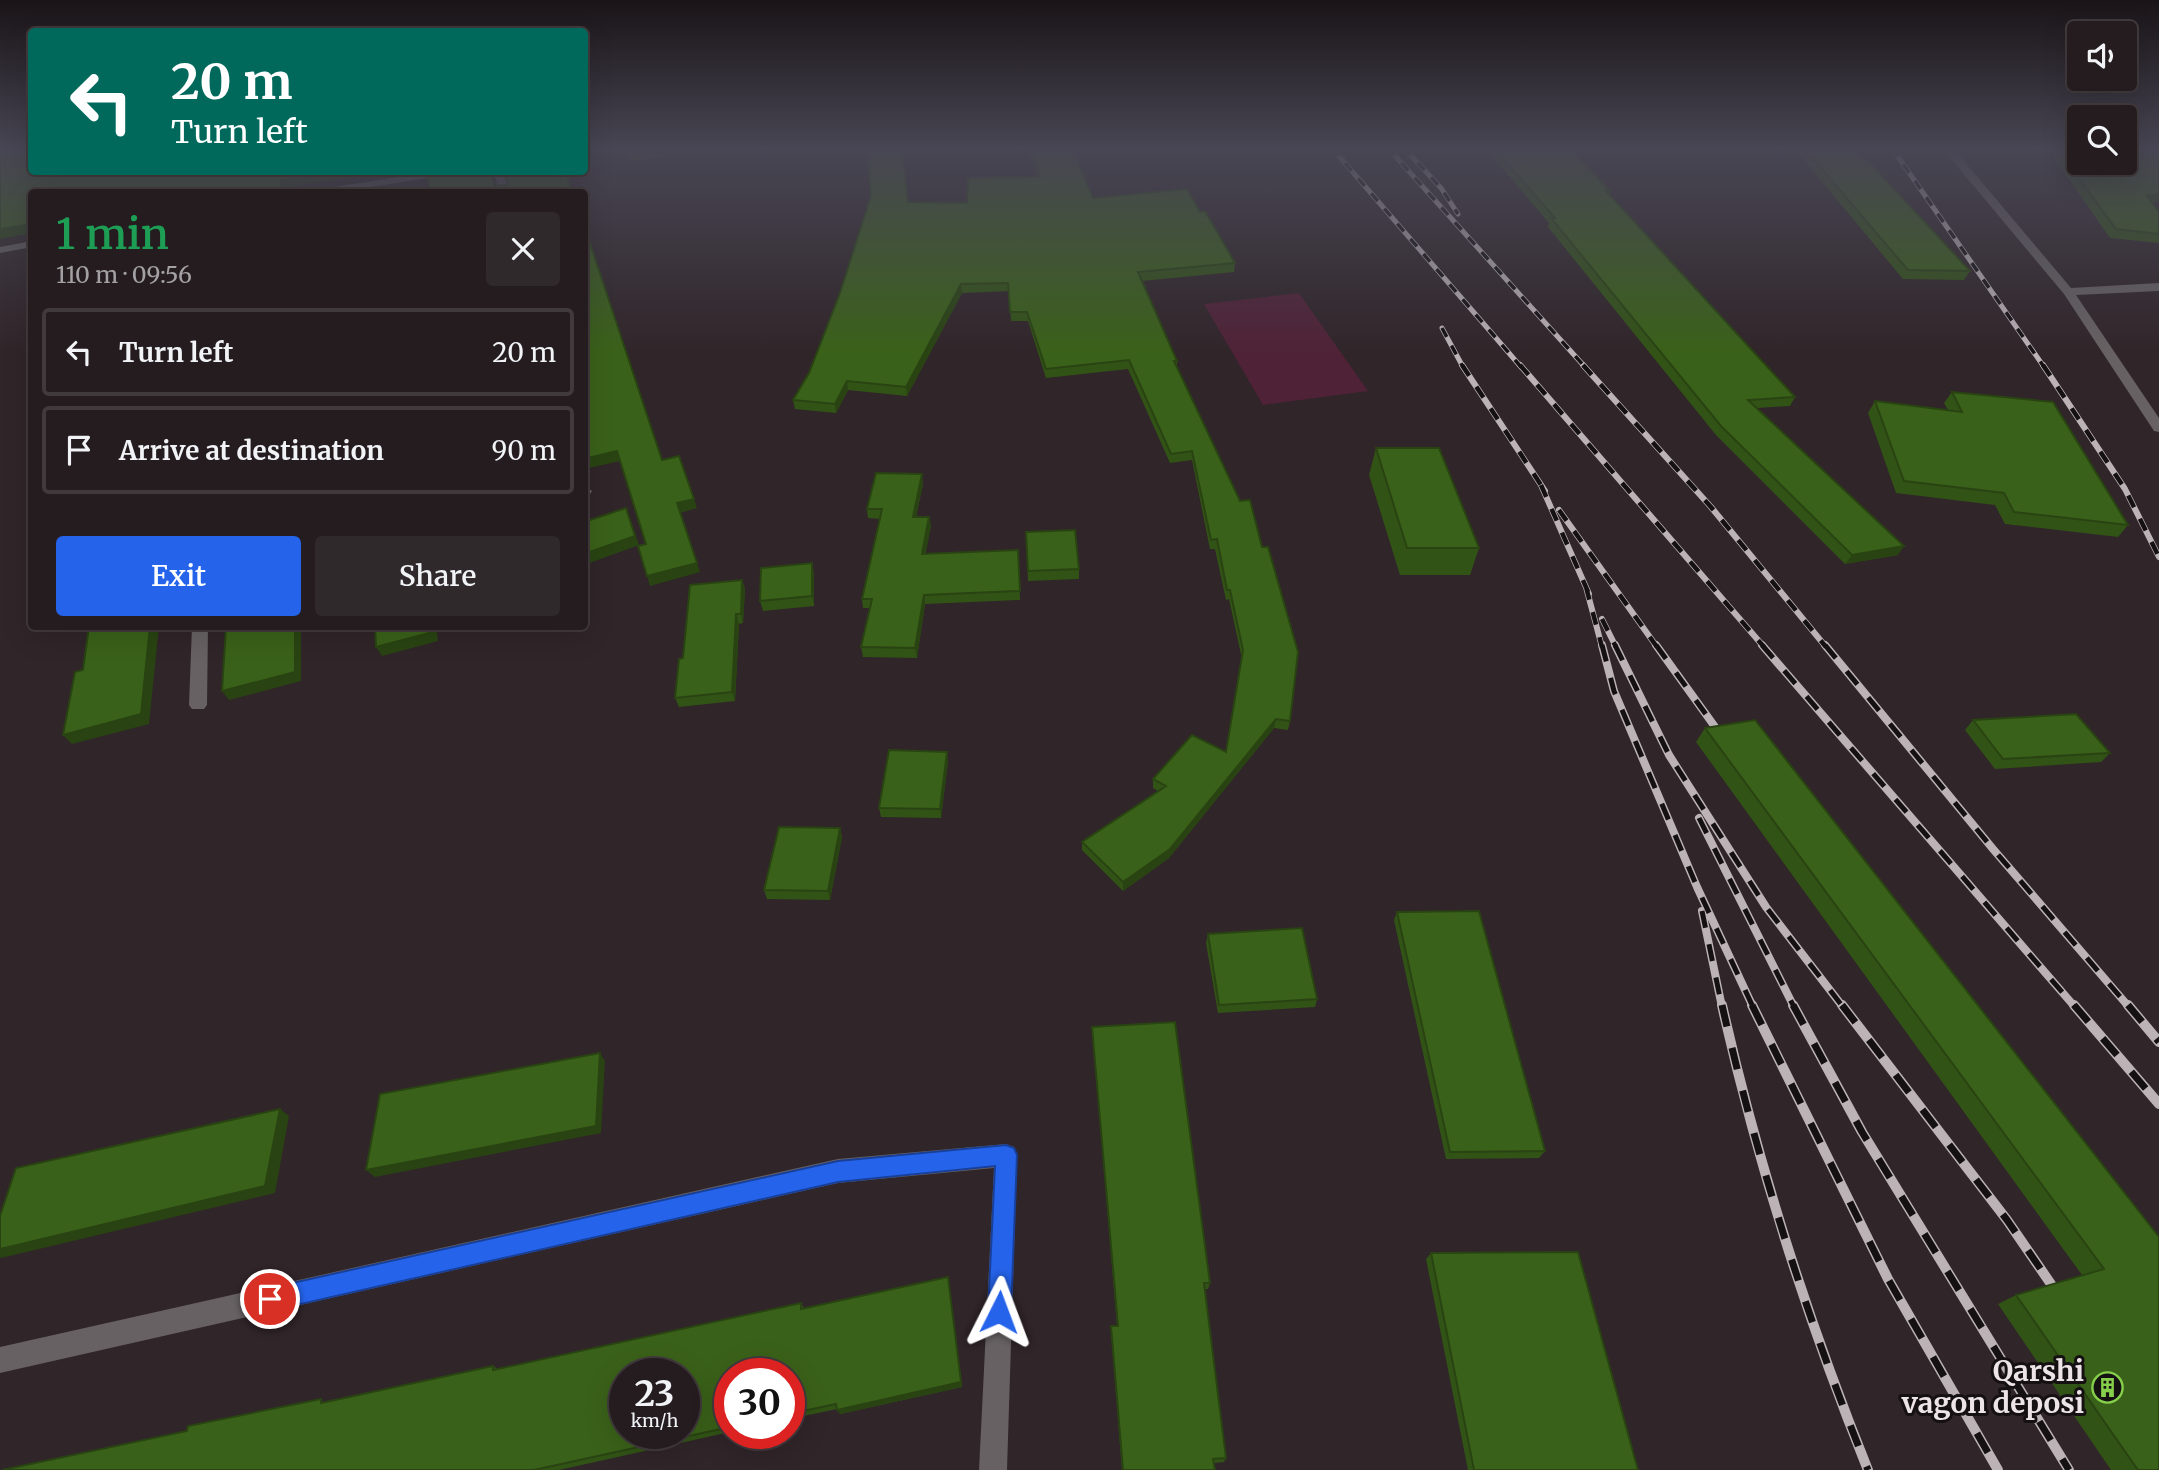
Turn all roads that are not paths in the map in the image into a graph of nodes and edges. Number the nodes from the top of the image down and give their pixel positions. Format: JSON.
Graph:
{"nodes":[{"id":1,"x":2005,"y":217,"type":"edge"},
{"id":2,"x":28,"y":245,"type":"edge"},
{"id":3,"x":0,"y":250,"type":"edge"},
{"id":4,"x":2159,"y":287,"type":"edge"},
{"id":5,"x":2068,"y":292,"type":"junction"},
{"id":6,"x":2159,"y":428,"type":"edge"},
{"id":7,"x":200,"y":630,"type":"edge"},
{"id":8,"x":198,"y":705,"type":"dead end"},
{"id":9,"x":0,"y":1360,"type":"edge"},
{"id":10,"x":993,"y":1470,"type":"edge"}],
"edges":[{"from":1,"to":5,"type":"street"},
{"from":2,"to":3,"type":"street"},
{"from":4,"to":5,"type":"street"},
{"from":5,"to":6,"type":"street"},
{"from":7,"to":8,"type":"street"},
{"from":9,"to":10,"type":"street"}]}
